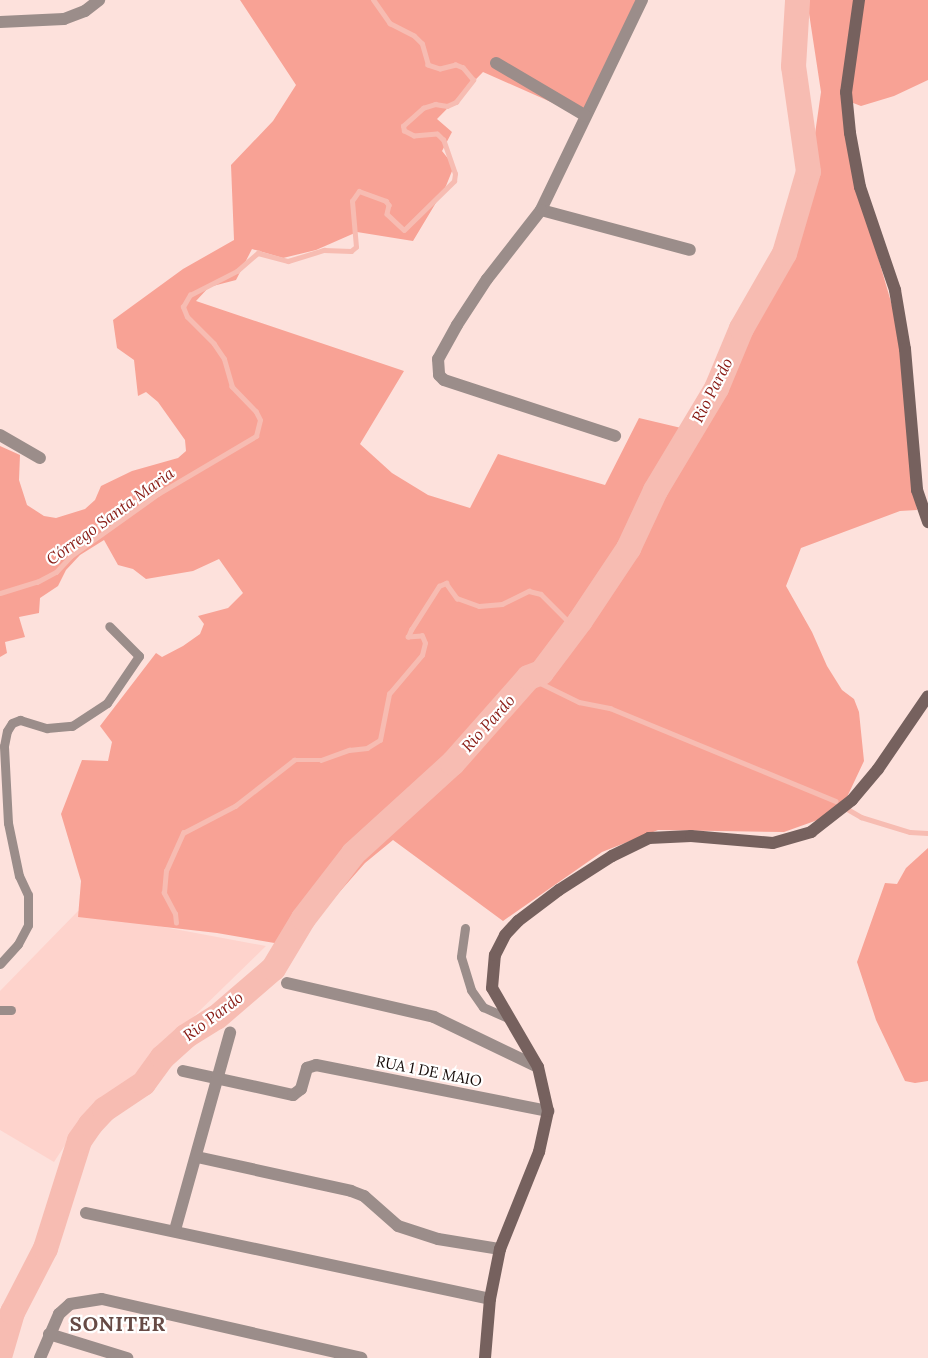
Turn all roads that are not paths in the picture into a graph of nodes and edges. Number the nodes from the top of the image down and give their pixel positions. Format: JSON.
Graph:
{"nodes":[{"id":1,"x":99,"y":0,"type":"edge"},
{"id":2,"x":642,"y":0,"type":"edge"},
{"id":3,"x":859,"y":0,"type":"edge"},
{"id":4,"x":0,"y":22,"type":"edge"},
{"id":5,"x":496,"y":63,"type":"dead end"},
{"id":6,"x":586,"y":116,"type":"junction"},
{"id":7,"x":541,"y":210,"type":"junction"},
{"id":8,"x":690,"y":250,"type":"dead end"},
{"id":9,"x":0,"y":435,"type":"edge"},
{"id":10,"x":616,"y":436,"type":"dead end"},
{"id":11,"x":40,"y":458,"type":"dead end"},
{"id":12,"x":928,"y":522,"type":"edge"},
{"id":13,"x":109,"y":626,"type":"dead end"},
{"id":14,"x":928,"y":696,"type":"edge"},
{"id":15,"x":465,"y":928,"type":"dead end"},
{"id":16,"x":0,"y":964,"type":"edge"},
{"id":17,"x":287,"y":983,"type":"dead end"},
{"id":18,"x":0,"y":1010,"type":"edge"},
{"id":19,"x":11,"y":1010,"type":"dead end"},
{"id":20,"x":508,"y":1018,"type":"junction"},
{"id":21,"x":230,"y":1033,"type":"dead end"},
{"id":22,"x":538,"y":1067,"type":"junction"},
{"id":23,"x":183,"y":1071,"type":"dead end"},
{"id":24,"x":218,"y":1078,"type":"junction"},
{"id":25,"x":548,"y":1111,"type":"junction"},
{"id":26,"x":197,"y":1157,"type":"junction"},
{"id":27,"x":86,"y":1213,"type":"dead end"},
{"id":28,"x":175,"y":1230,"type":"junction"},
{"id":29,"x":500,"y":1249,"type":"junction"},
{"id":30,"x":490,"y":1299,"type":"junction"},
{"id":31,"x":49,"y":1334,"type":"junction"},
{"id":32,"x":40,"y":1358,"type":"edge"},
{"id":33,"x":127,"y":1358,"type":"edge"},
{"id":34,"x":361,"y":1358,"type":"edge"},
{"id":35,"x":485,"y":1358,"type":"edge"}],
"edges":[{"from":1,"to":4,"type":"street"},
{"from":2,"to":6,"type":"street"},
{"from":3,"to":12,"type":"street"},
{"from":5,"to":6,"type":"street"},
{"from":6,"to":7,"type":"street"},
{"from":7,"to":8,"type":"street"},
{"from":7,"to":10,"type":"street"},
{"from":9,"to":11,"type":"street"},
{"from":13,"to":16,"type":"lane"},
{"from":14,"to":20,"type":"street"},
{"from":15,"to":20,"type":"lane"},
{"from":17,"to":22,"type":"street"},
{"from":18,"to":19,"type":"lane"},
{"from":20,"to":22,"type":"street"},
{"from":21,"to":24,"type":"street"},
{"from":22,"to":25,"type":"street"},
{"from":23,"to":24,"type":"street"},
{"from":24,"to":25,"type":"street","name":"RUA 1 DE MAIO"},
{"from":24,"to":26,"type":"street"},
{"from":25,"to":29,"type":"street"},
{"from":26,"to":28,"type":"street"},
{"from":26,"to":29,"type":"street"},
{"from":27,"to":28,"type":"street"},
{"from":28,"to":30,"type":"street"},
{"from":29,"to":30,"type":"street"},
{"from":30,"to":35,"type":"street"},
{"from":31,"to":32,"type":"street"},
{"from":31,"to":33,"type":"street"},
{"from":31,"to":34,"type":"street"}]}
